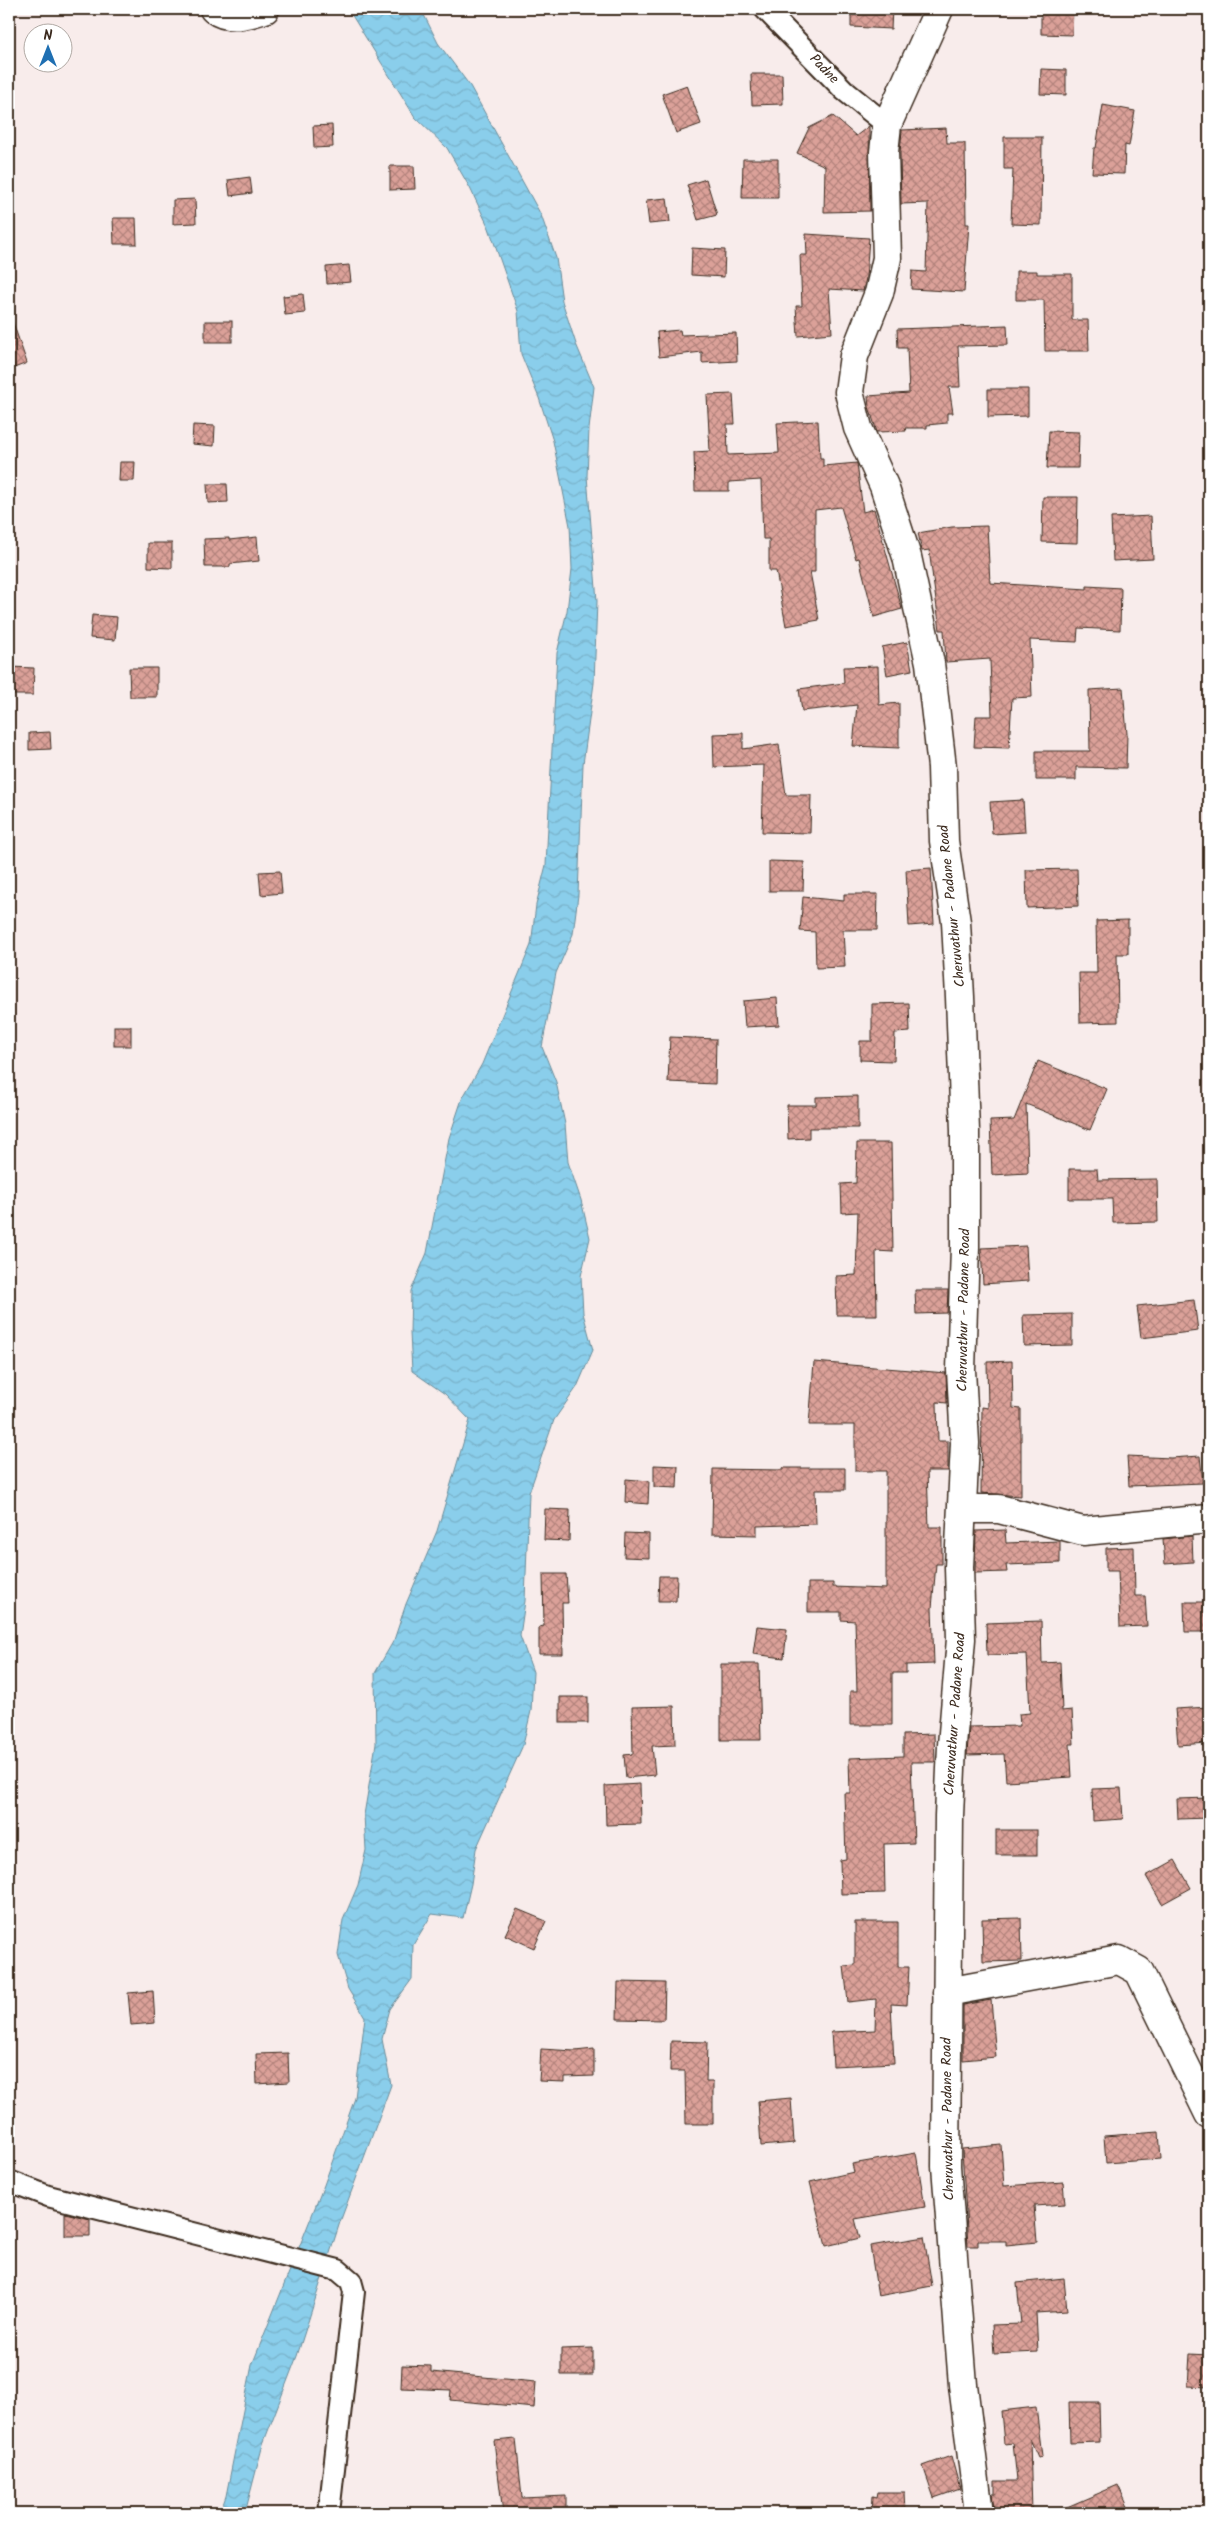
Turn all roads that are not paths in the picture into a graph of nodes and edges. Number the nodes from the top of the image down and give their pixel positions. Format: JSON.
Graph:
{"nodes":[{"id":1,"x":214,"y":9,"type":"edge"},
{"id":2,"x":265,"y":9,"type":"edge"},
{"id":3,"x":765,"y":9,"type":"edge"},
{"id":4,"x":938,"y":9,"type":"edge"},
{"id":5,"x":887,"y":125,"type":"junction"},
{"id":6,"x":963,"y":1509,"type":"junction"},
{"id":7,"x":1209,"y":1519,"type":"edge"},
{"id":8,"x":947,"y":1992,"type":"junction"},
{"id":9,"x":1209,"y":2114,"type":"edge"},
{"id":10,"x":9,"y":2181,"type":"edge"},
{"id":11,"x":329,"y":2513,"type":"edge"},
{"id":12,"x":979,"y":2513,"type":"edge"}],
"edges":[{"from":1,"to":2,"type":"main road"},
{"from":3,"to":5,"type":"street","name":"Padne"},
{"from":4,"to":5,"type":"main road","name":"Cheruvathur - Padane Road"},
{"from":5,"to":6,"type":"main road","name":"Cheruvathur - Padane Road"},
{"from":6,"to":7,"type":"main road"},
{"from":6,"to":8,"type":"main road","name":"Cheruvathur - Padane Road"},
{"from":8,"to":9,"type":"main road"},
{"from":8,"to":12,"type":"main road","name":"Cheruvathur - Padane Road"},
{"from":10,"to":11,"type":"street"}]}
